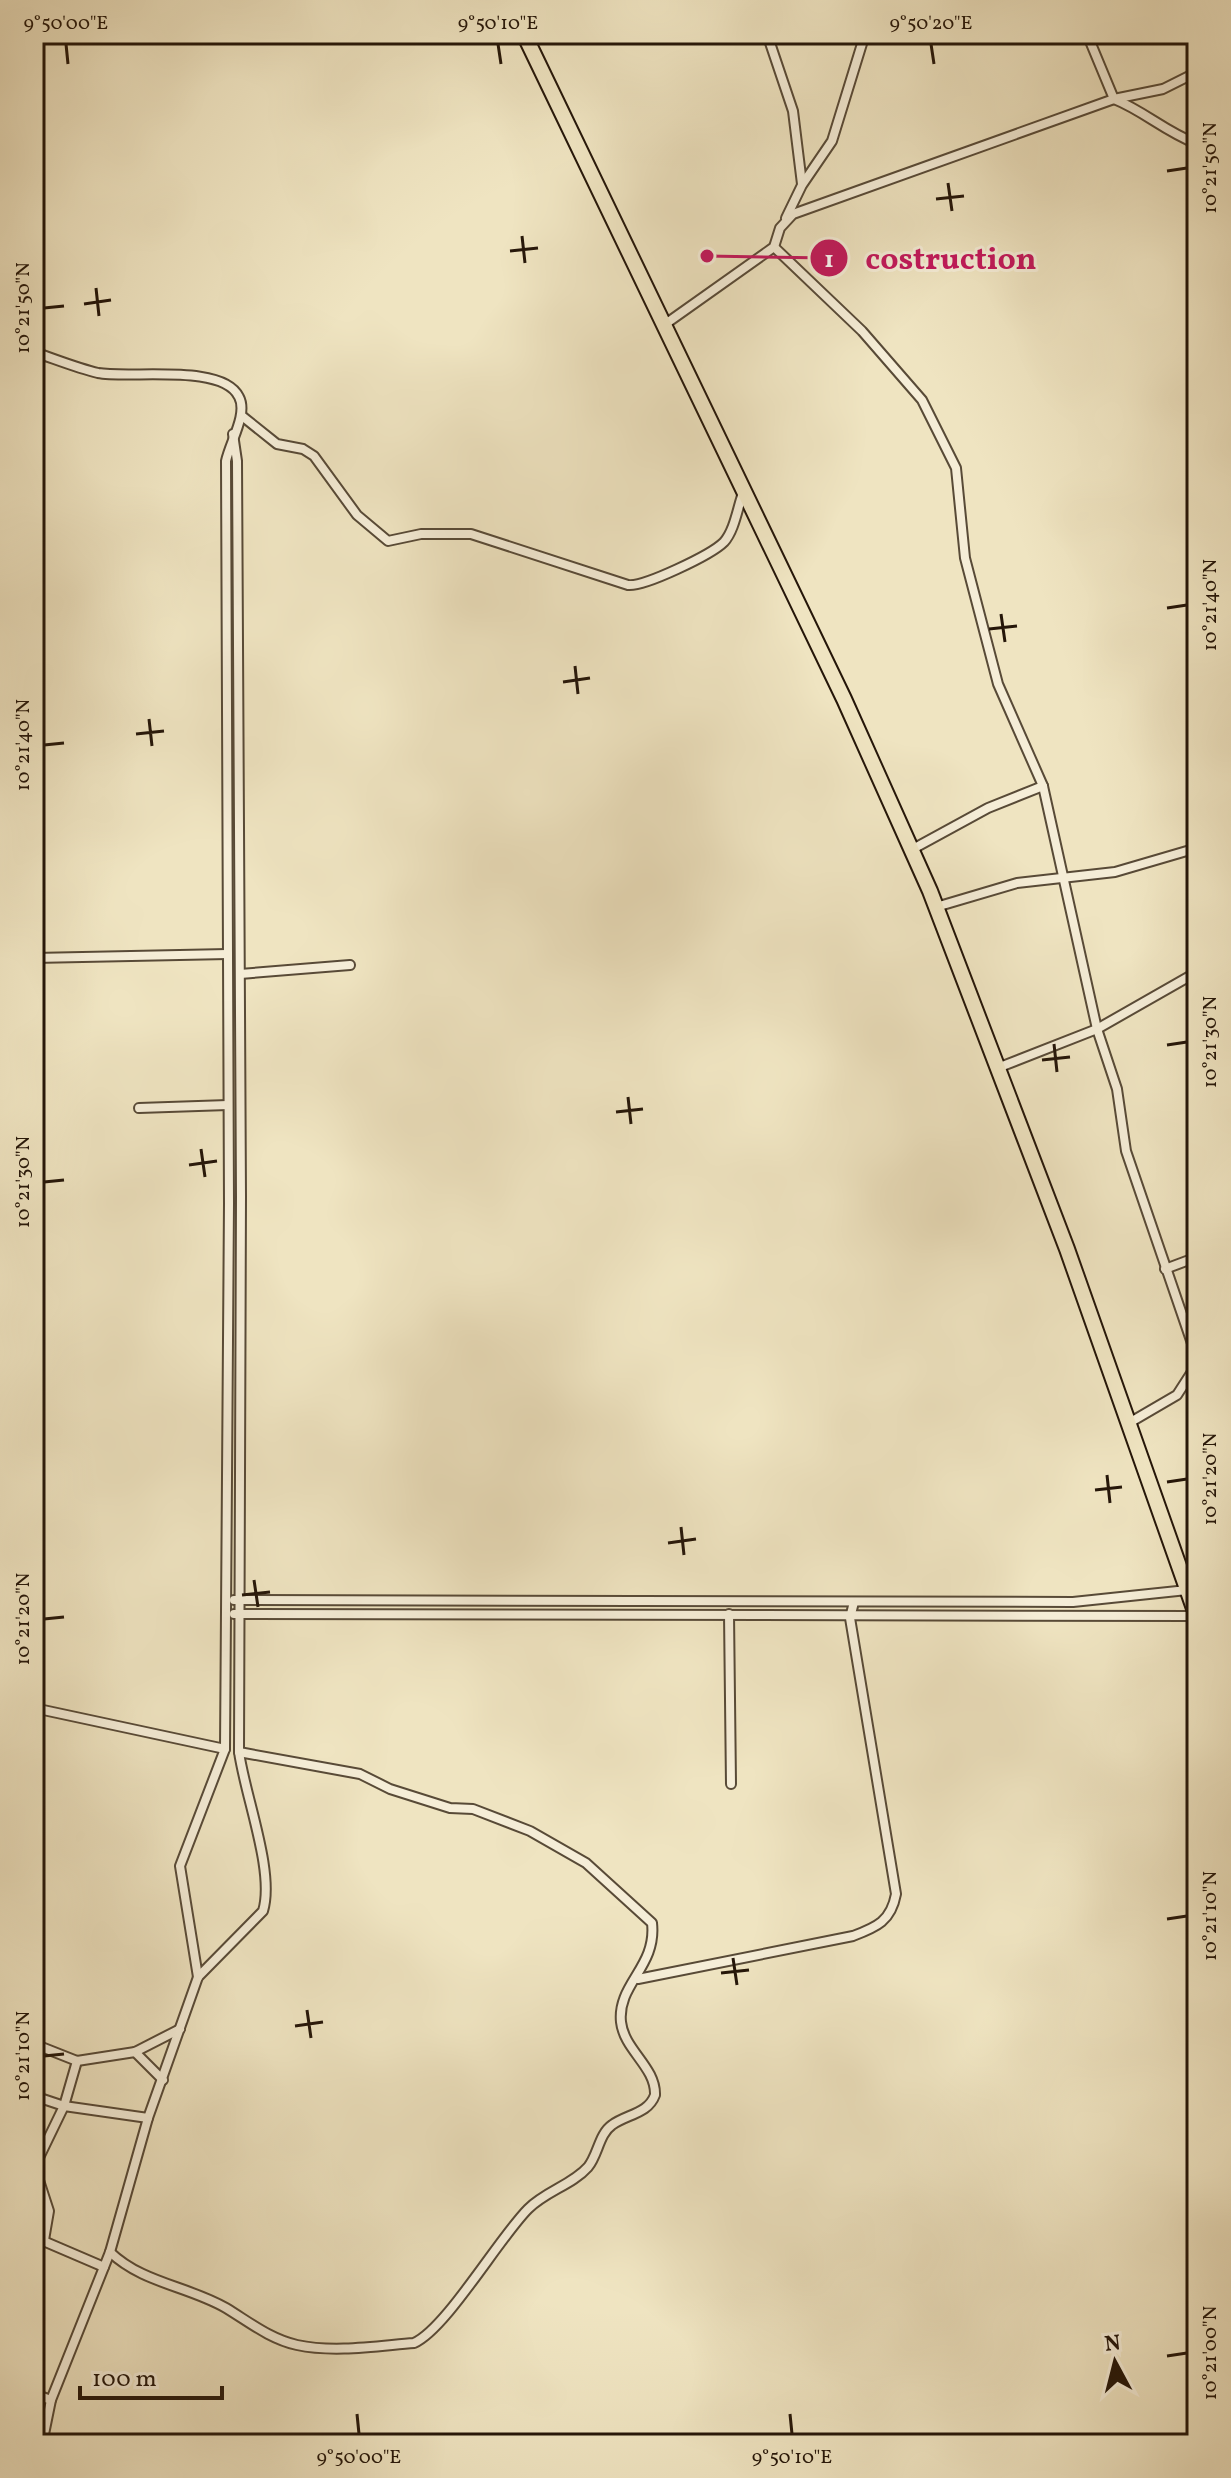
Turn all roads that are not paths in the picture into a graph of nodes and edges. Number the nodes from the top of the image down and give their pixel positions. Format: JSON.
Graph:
{"nodes":[{"id":1,"x":524,"y":34,"type":"edge"},
{"id":2,"x":767,"y":34,"type":"edge"},
{"id":3,"x":865,"y":34,"type":"edge"},
{"id":4,"x":1087,"y":34,"type":"edge"},
{"id":5,"x":1197,"y":72,"type":"edge"},
{"id":6,"x":1114,"y":99,"type":"junction"},
{"id":7,"x":1197,"y":144,"type":"edge"},
{"id":8,"x":802,"y":185,"type":"junction"},
{"id":9,"x":784,"y":222,"type":"junction"},
{"id":10,"x":774,"y":247,"type":"junction"},
{"id":11,"x":664,"y":325,"type":"junction"},
{"id":12,"x":34,"y":352,"type":"edge"},
{"id":13,"x":242,"y":416,"type":"junction"},
{"id":14,"x":233,"y":434,"type":"junction"},
{"id":15,"x":744,"y":490,"type":"junction"},
{"id":16,"x":1043,"y":786,"type":"junction"},
{"id":17,"x":1197,"y":848,"type":"edge"},
{"id":18,"x":911,"y":850,"type":"junction"},
{"id":19,"x":1064,"y":876,"type":"junction"},
{"id":20,"x":936,"y":907,"type":"junction"},
{"id":21,"x":228,"y":954,"type":"junction"},
{"id":22,"x":34,"y":958,"type":"edge"},
{"id":23,"x":350,"y":965,"type":"dead end"},
{"id":24,"x":1197,"y":972,"type":"edge"},
{"id":25,"x":240,"y":974,"type":"junction"},
{"id":26,"x":1097,"y":1029,"type":"junction"},
{"id":27,"x":1000,"y":1067,"type":"junction"},
{"id":28,"x":228,"y":1105,"type":"junction"},
{"id":29,"x":139,"y":1108,"type":"dead end"},
{"id":30,"x":1197,"y":1257,"type":"edge"},
{"id":31,"x":1165,"y":1269,"type":"junction"},
{"id":32,"x":1197,"y":1361,"type":"edge"},
{"id":33,"x":1129,"y":1423,"type":"junction"},
{"id":34,"x":1188,"y":1589,"type":"junction"},
{"id":35,"x":225,"y":1600,"type":"junction"},
{"id":36,"x":238,"y":1600,"type":"junction"},
{"id":37,"x":854,"y":1602,"type":"junction"},
{"id":38,"x":238,"y":1614,"type":"junction"},
{"id":39,"x":729,"y":1614,"type":"junction"},
{"id":40,"x":225,"y":1615,"type":"junction"},
{"id":41,"x":1197,"y":1617,"type":"edge"},
{"id":42,"x":850,"y":1618,"type":"junction"},
{"id":43,"x":34,"y":1708,"type":"edge"},
{"id":44,"x":225,"y":1749,"type":"junction"},
{"id":45,"x":239,"y":1752,"type":"junction"},
{"id":46,"x":731,"y":1784,"type":"dead end"},
{"id":47,"x":198,"y":1977,"type":"junction"},
{"id":48,"x":638,"y":1979,"type":"junction"},
{"id":49,"x":180,"y":2029,"type":"junction"},
{"id":50,"x":34,"y":2044,"type":"edge"},
{"id":51,"x":135,"y":2052,"type":"junction"},
{"id":52,"x":77,"y":2061,"type":"junction"},
{"id":53,"x":163,"y":2080,"type":"junction"},
{"id":54,"x":34,"y":2096,"type":"edge"},
{"id":55,"x":64,"y":2106,"type":"junction"},
{"id":56,"x":148,"y":2118,"type":"junction"},
{"id":57,"x":35,"y":2168,"type":"edge"},
{"id":58,"x":34,"y":2237,"type":"edge"},
{"id":59,"x":44,"y":2240,"type":"junction"},
{"id":60,"x":110,"y":2252,"type":"junction"},
{"id":61,"x":104,"y":2267,"type":"junction"},
{"id":62,"x":34,"y":2394,"type":"edge"},
{"id":63,"x":51,"y":2400,"type":"junction"},
{"id":64,"x":34,"y":2430,"type":"edge"},
{"id":65,"x":45,"y":2433,"type":"junction"},
{"id":66,"x":42,"y":2444,"type":"edge"}],
"edges":[{"from":1,"to":11,"type":"main road"},
{"from":2,"to":8,"type":"street"},
{"from":3,"to":8,"type":"street"},
{"from":4,"to":6,"type":"street"},
{"from":5,"to":6,"type":"street"},
{"from":6,"to":7,"type":"street"},
{"from":6,"to":9,"type":"street"},
{"from":8,"to":9,"type":"street"},
{"from":9,"to":10,"type":"street"},
{"from":10,"to":11,"type":"street"},
{"from":10,"to":16,"type":"street"},
{"from":11,"to":15,"type":"main road"},
{"from":12,"to":13,"type":"street"},
{"from":13,"to":14,"type":"street"},
{"from":13,"to":15,"type":"street"},
{"from":14,"to":21,"type":"street"},
{"from":14,"to":25,"type":"street"},
{"from":15,"to":18,"type":"main road"},
{"from":16,"to":18,"type":"street"},
{"from":16,"to":19,"type":"street"},
{"from":17,"to":19,"type":"street"},
{"from":18,"to":20,"type":"main road"},
{"from":19,"to":20,"type":"street"},
{"from":19,"to":26,"type":"street"},
{"from":20,"to":27,"type":"main road"},
{"from":21,"to":22,"type":"street"},
{"from":21,"to":28,"type":"street"},
{"from":23,"to":25,"type":"street"},
{"from":24,"to":26,"type":"street"},
{"from":25,"to":36,"type":"street"},
{"from":26,"to":27,"type":"street"},
{"from":26,"to":31,"type":"street"},
{"from":27,"to":33,"type":"main road"},
{"from":28,"to":29,"type":"street"},
{"from":28,"to":35,"type":"street"},
{"from":30,"to":31,"type":"street"},
{"from":31,"to":32,"type":"street"},
{"from":32,"to":33,"type":"street"},
{"from":33,"to":34,"type":"main road"},
{"from":34,"to":37,"type":"street"},
{"from":34,"to":41,"type":"main road"},
{"from":35,"to":36,"type":"street"},
{"from":35,"to":40,"type":"street"},
{"from":36,"to":37,"type":"street"},
{"from":36,"to":38,"type":"street"},
{"from":37,"to":42,"type":"street"},
{"from":38,"to":39,"type":"street"},
{"from":38,"to":40,"type":"street"},
{"from":38,"to":45,"type":"street"},
{"from":39,"to":42,"type":"street"},
{"from":39,"to":46,"type":"street"},
{"from":40,"to":44,"type":"street"},
{"from":41,"to":42,"type":"street"},
{"from":42,"to":48,"type":"street"},
{"from":43,"to":44,"type":"street"},
{"from":44,"to":47,"type":"street"},
{"from":45,"to":47,"type":"street"},
{"from":45,"to":48,"type":"street"},
{"from":47,"to":49,"type":"street"},
{"from":48,"to":60,"type":"street"},
{"from":49,"to":51,"type":"street"},
{"from":49,"to":53,"type":"street"},
{"from":50,"to":52,"type":"street"},
{"from":51,"to":52,"type":"street"},
{"from":51,"to":53,"type":"street"},
{"from":52,"to":55,"type":"street"},
{"from":53,"to":56,"type":"street"},
{"from":54,"to":55,"type":"street"},
{"from":55,"to":56,"type":"street"},
{"from":55,"to":57,"type":"street"},
{"from":56,"to":60,"type":"street"},
{"from":57,"to":59,"type":"street"},
{"from":58,"to":59,"type":"street"},
{"from":59,"to":61,"type":"street"},
{"from":60,"to":61,"type":"street"},
{"from":61,"to":63,"type":"street"},
{"from":62,"to":63,"type":"street"},
{"from":63,"to":65,"type":"street"},
{"from":64,"to":65,"type":"street"},
{"from":65,"to":66,"type":"street"}]}
